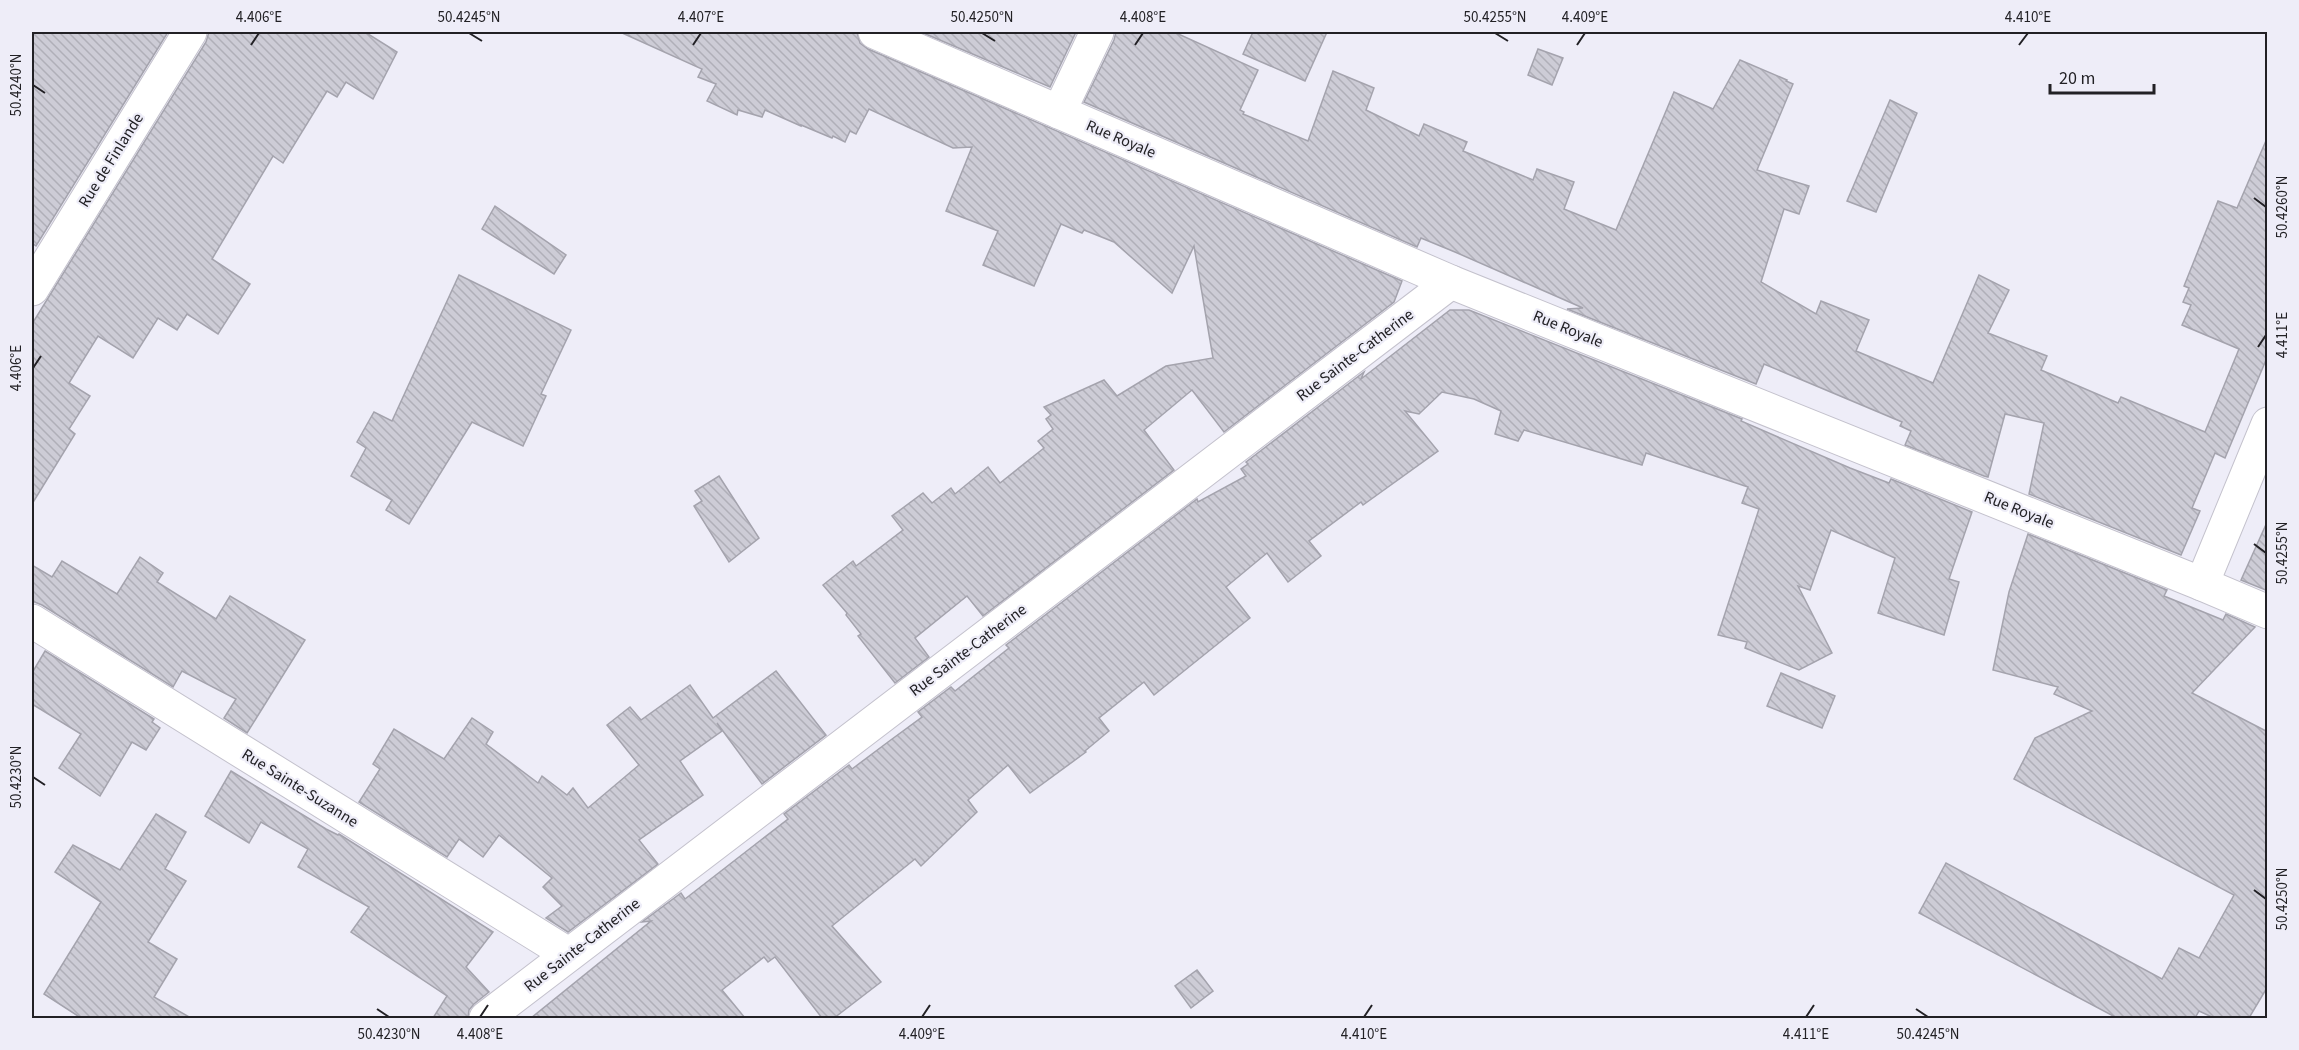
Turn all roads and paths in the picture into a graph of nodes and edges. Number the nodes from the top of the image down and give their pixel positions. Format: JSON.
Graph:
{"nodes":[{"id":1,"x":190,"y":32,"type":"edge"},
{"id":2,"x":875,"y":32,"type":"edge"},
{"id":3,"x":1096,"y":32,"type":"edge"},
{"id":4,"x":1059,"y":112,"type":"junction"},
{"id":5,"x":1451,"y":282,"type":"junction"},
{"id":6,"x":32,"y":289,"type":"edge"},
{"id":7,"x":2268,"y":424,"type":"edge"},
{"id":8,"x":2202,"y":584,"type":"junction"},
{"id":9,"x":2268,"y":612,"type":"edge"},
{"id":10,"x":32,"y":621,"type":"edge"},
{"id":11,"x":568,"y":954,"type":"junction"},
{"id":12,"x":486,"y":1018,"type":"edge"}],
"edges":[{"from":1,"to":6,"type":"street","name":"Rue de Finlande"},
{"from":2,"to":4,"type":"street","name":"Rue Royale"},
{"from":3,"to":4,"type":"street"},
{"from":4,"to":5,"type":"street","name":"Rue Royale"},
{"from":5,"to":8,"type":"street","name":"Rue Royale"},
{"from":5,"to":11,"type":"street","name":"Rue Sainte-Catherine"},
{"from":7,"to":8,"type":"street"},
{"from":8,"to":9,"type":"street","name":"Rue Royale"},
{"from":10,"to":11,"type":"street","name":"Rue Sainte-Suzanne"},
{"from":11,"to":12,"type":"street","name":"Rue Sainte-Catherine"}]}
